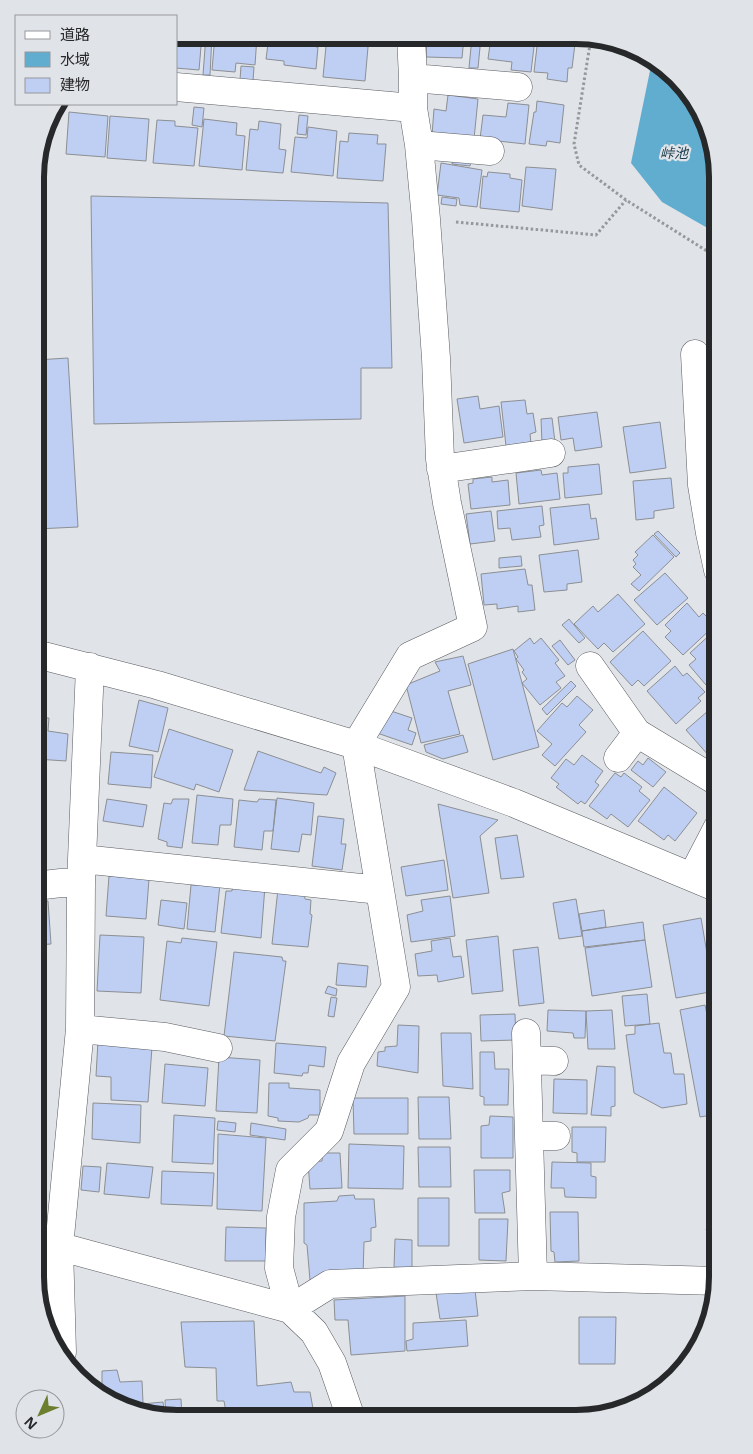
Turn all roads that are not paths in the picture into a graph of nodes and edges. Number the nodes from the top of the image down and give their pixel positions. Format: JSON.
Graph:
{"nodes":[{"id":1,"x":411,"y":44,"type":"edge"},
{"id":2,"x":413,"y":78,"type":"junction"},
{"id":3,"x":178,"y":87,"type":"edge"},
{"id":4,"x":518,"y":87,"type":"dead end"},
{"id":5,"x":413,"y":108,"type":"junction"},
{"id":6,"x":419,"y":145,"type":"junction"},
{"id":7,"x":490,"y":151,"type":"dead end"},
{"id":8,"x":703,"y":363,"type":"edge"},
{"id":9,"x":551,"y":453,"type":"dead end"},
{"id":10,"x":441,"y":469,"type":"junction"},
{"id":11,"x":709,"y":513,"type":"edge"},
{"id":12,"x":44,"y":656,"type":"edge"},
{"id":13,"x":590,"y":666,"type":"dead end"},
{"id":14,"x":90,"y":667,"type":"junction"},
{"id":15,"x":637,"y":733,"type":"junction"},
{"id":16,"x":356,"y":746,"type":"junction"},
{"id":17,"x":618,"y":758,"type":"dead end"},
{"id":18,"x":709,"y":777,"type":"edge"},
{"id":19,"x":709,"y":844,"type":"edge"},
{"id":20,"x":82,"y":871,"type":"junction"},
{"id":21,"x":692,"y":877,"type":"junction"},
{"id":22,"x":709,"y":884,"type":"edge"},
{"id":23,"x":44,"y":885,"type":"edge"},
{"id":24,"x":380,"y":890,"type":"junction"},
{"id":25,"x":80,"y":1029,"type":"junction"},
{"id":26,"x":526,"y":1033,"type":"dead end"},
{"id":27,"x":218,"y":1048,"type":"dead end"},
{"id":28,"x":527,"y":1060,"type":"junction"},
{"id":29,"x":554,"y":1061,"type":"dead end"},
{"id":30,"x":529,"y":1136,"type":"junction"},
{"id":31,"x":556,"y":1136,"type":"dead end"},
{"id":32,"x":47,"y":1243,"type":"edge"},
{"id":33,"x":533,"y":1276,"type":"junction"},
{"id":34,"x":709,"y":1281,"type":"edge"},
{"id":35,"x":290,"y":1309,"type":"junction"},
{"id":36,"x":61,"y":1342,"type":"edge"},
{"id":37,"x":348,"y":1410,"type":"edge"}],
"edges":[{"from":1,"to":2,"type":"street"},
{"from":2,"to":4,"type":"street"},
{"from":2,"to":5,"type":"street"},
{"from":3,"to":5,"type":"street"},
{"from":5,"to":6,"type":"street"},
{"from":6,"to":7,"type":"street"},
{"from":6,"to":10,"type":"street"},
{"from":8,"to":11,"type":"street"},
{"from":9,"to":10,"type":"street"},
{"from":10,"to":16,"type":"street"},
{"from":12,"to":14,"type":"street"},
{"from":13,"to":15,"type":"street"},
{"from":14,"to":16,"type":"street"},
{"from":14,"to":20,"type":"street"},
{"from":15,"to":17,"type":"street"},
{"from":15,"to":18,"type":"street"},
{"from":16,"to":21,"type":"street"},
{"from":16,"to":24,"type":"street"},
{"from":19,"to":21,"type":"street"},
{"from":20,"to":23,"type":"street"},
{"from":20,"to":24,"type":"street"},
{"from":20,"to":25,"type":"street"},
{"from":21,"to":22,"type":"street"},
{"from":24,"to":35,"type":"street"},
{"from":25,"to":27,"type":"street"},
{"from":25,"to":32,"type":"street"},
{"from":26,"to":28,"type":"street"},
{"from":28,"to":29,"type":"street"},
{"from":28,"to":30,"type":"street"},
{"from":30,"to":31,"type":"street"},
{"from":30,"to":33,"type":"street"},
{"from":32,"to":35,"type":"street"},
{"from":32,"to":36,"type":"street"},
{"from":33,"to":34,"type":"street"},
{"from":33,"to":35,"type":"street"},
{"from":35,"to":37,"type":"street"}]}
